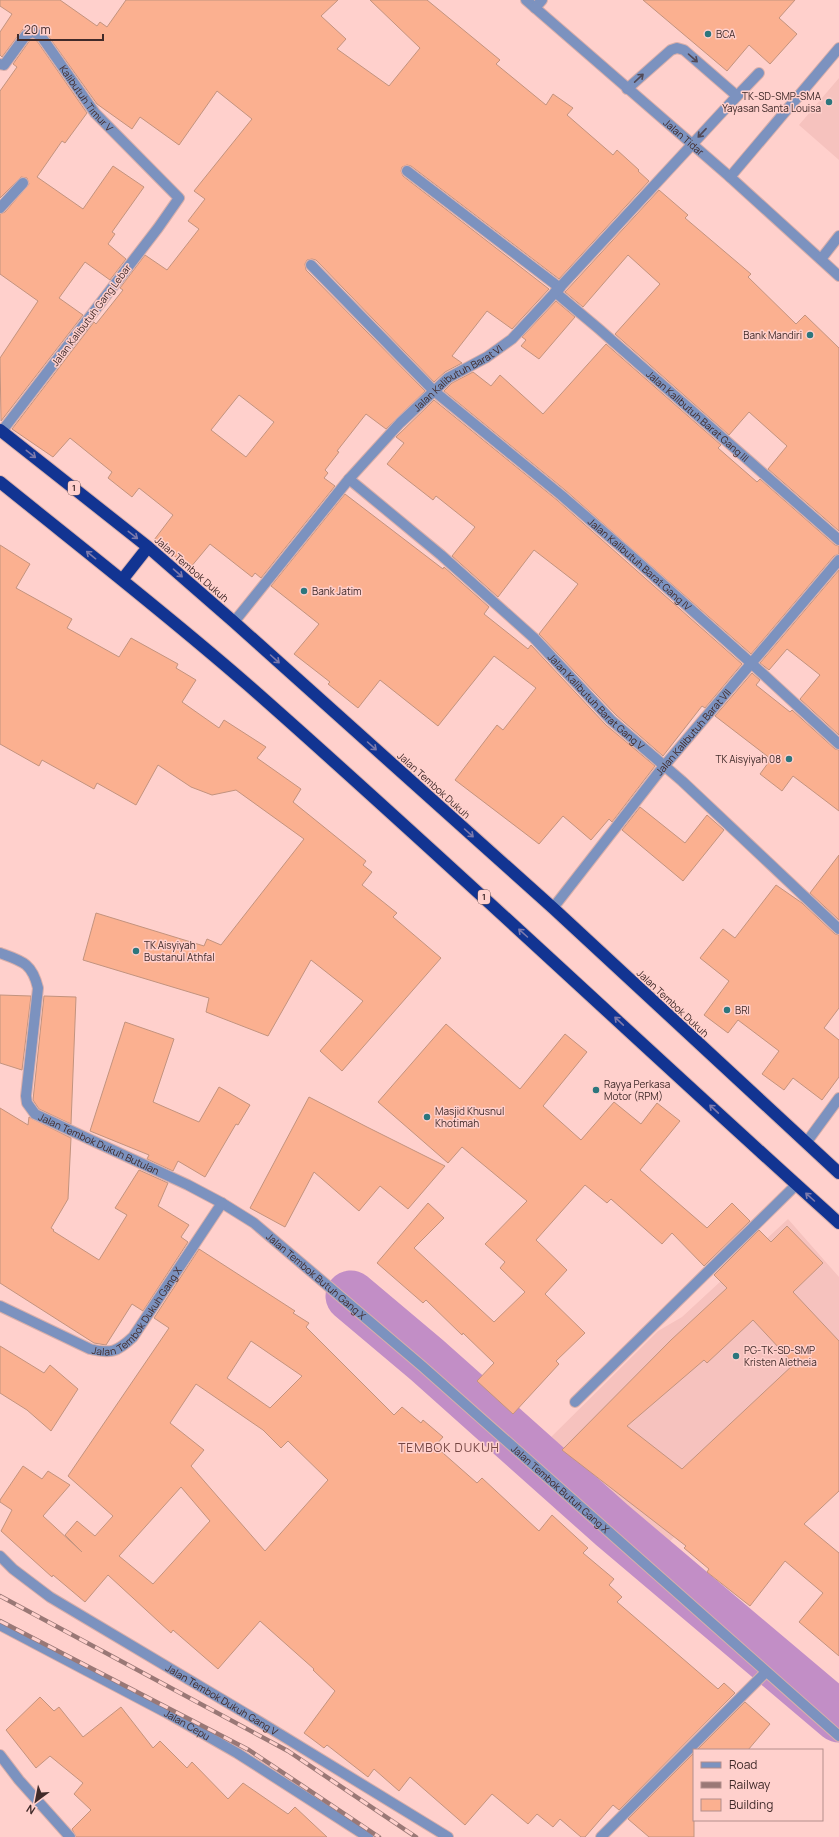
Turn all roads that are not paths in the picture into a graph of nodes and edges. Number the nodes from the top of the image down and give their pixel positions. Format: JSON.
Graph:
{"nodes":[{"id":1,"x":526,"y":0,"type":"edge"},
{"id":2,"x":542,"y":0,"type":"edge"},
{"id":3,"x":535,"y":8,"type":"junction"},
{"id":4,"x":839,"y":48,"type":"edge"},
{"id":5,"x":0,"y":64,"type":"edge"},
{"id":6,"x":759,"y":73,"type":"dead end"},
{"id":7,"x":628,"y":89,"type":"junction"},
{"id":8,"x":737,"y":96,"type":"junction"},
{"id":9,"x":691,"y":144,"type":"junction"},
{"id":10,"x":407,"y":171,"type":"dead end"},
{"id":11,"x":730,"y":177,"type":"junction"},
{"id":12,"x":23,"y":183,"type":"dead end"},
{"id":13,"x":179,"y":198,"type":"joint"},
{"id":14,"x":0,"y":208,"type":"edge"},
{"id":15,"x":839,"y":236,"type":"edge"},
{"id":16,"x":821,"y":259,"type":"junction"},
{"id":17,"x":311,"y":265,"type":"dead end"},
{"id":18,"x":839,"y":276,"type":"edge"},
{"id":19,"x":558,"y":290,"type":"junction"},
{"id":20,"x":434,"y":391,"type":"junction"},
{"id":21,"x":1,"y":431,"type":"edge"},
{"id":22,"x":349,"y":479,"type":"junction"},
{"id":23,"x":0,"y":482,"type":"edge"},
{"id":24,"x":839,"y":540,"type":"edge"},
{"id":25,"x":148,"y":547,"type":"junction"},
{"id":26,"x":839,"y":560,"type":"edge"},
{"id":27,"x":122,"y":580,"type":"junction"},
{"id":28,"x":234,"y":622,"type":"junction"},
{"id":29,"x":752,"y":663,"type":"junction"},
{"id":30,"x":839,"y":744,"type":"edge"},
{"id":31,"x":665,"y":766,"type":"junction"},
{"id":32,"x":553,"y":908,"type":"junction"},
{"id":33,"x":839,"y":929,"type":"edge"},
{"id":34,"x":0,"y":953,"type":"edge"},
{"id":35,"x":839,"y":1098,"type":"edge"},
{"id":36,"x":806,"y":1143,"type":"junction"},
{"id":37,"x":839,"y":1173,"type":"edge"},
{"id":38,"x":796,"y":1185,"type":"junction"},
{"id":39,"x":222,"y":1203,"type":"junction"},
{"id":40,"x":839,"y":1223,"type":"edge"},
{"id":41,"x":0,"y":1306,"type":"edge"},
{"id":42,"x":575,"y":1402,"type":"dead end"},
{"id":43,"x":0,"y":1556,"type":"edge"},
{"id":44,"x":0,"y":1625,"type":"edge"},
{"id":45,"x":766,"y":1672,"type":"junction"},
{"id":46,"x":839,"y":1736,"type":"edge"},
{"id":47,"x":0,"y":1755,"type":"edge"},
{"id":48,"x":70,"y":1837,"type":"edge"},
{"id":49,"x":368,"y":1837,"type":"edge"},
{"id":50,"x":448,"y":1837,"type":"edge"},
{"id":51,"x":601,"y":1837,"type":"edge"}],
"edges":[{"from":1,"to":3,"type":"street","name":"Jalan Tidar"},
{"from":2,"to":3,"type":"street"},
{"from":3,"to":7,"type":"street","name":"Jalan Tidar"},
{"from":4,"to":11,"type":"street"},
{"from":5,"to":13,"type":"street","name":"Kalibutuh Timur V"},
{"from":6,"to":8,"type":"street","name":"Jalan Kalibutuh Barat VI"},
{"from":7,"to":8,"type":"street","one_way":true},
{"from":7,"to":9,"type":"street","name":"Jalan Tidar"},
{"from":8,"to":9,"type":"street","name":"Jalan Kalibutuh Barat VI","one_way":true},
{"from":9,"to":11,"type":"street","name":"Jalan Tidar"},
{"from":9,"to":19,"type":"street","name":"Jalan Kalibutuh Barat VI"},
{"from":10,"to":19,"type":"street","name":"Jalan Kalibutuh Barat Gang III"},
{"from":11,"to":16,"type":"street","name":"Jalan Tidar"},
{"from":12,"to":14,"type":"street"},
{"from":13,"to":21,"type":"street","name":"Jalan Kalibutuh Gang Lebar"},
{"from":15,"to":16,"type":"street"},
{"from":16,"to":18,"type":"street","name":"Jalan Tidar"},
{"from":17,"to":20,"type":"street","name":"Jalan Kalibutuh Barat Gang IV"},
{"from":19,"to":20,"type":"street","name":"Jalan Kalibutuh Barat VI"},
{"from":19,"to":24,"type":"street","name":"Jalan Kalibutuh Barat Gang III"},
{"from":20,"to":22,"type":"street","name":"Jalan Kalibutuh Barat VI"},
{"from":20,"to":29,"type":"street","name":"Jalan Kalibutuh Barat Gang IV"},
{"from":21,"to":25,"type":"highway","name":"Jalan Tembok Dukuh","number":"1","one_way":true},
{"from":22,"to":28,"type":"street","name":"Jalan Kalibutuh Barat VI"},
{"from":22,"to":31,"type":"street","name":"Jalan Kalibutuh Barat Gang V"},
{"from":27,"to":23,"type":"highway","number":"1","one_way":true},
{"from":25,"to":27,"type":"highway"},
{"from":25,"to":28,"type":"highway","name":"Jalan Tembok Dukuh","number":"1","one_way":true},
{"from":26,"to":29,"type":"street","name":"Jalan Kalibutuh Barat VII"},
{"from":38,"to":27,"type":"highway","number":"1","one_way":true},
{"from":28,"to":32,"type":"highway","name":"Jalan Tembok Dukuh","number":"1","one_way":true},
{"from":29,"to":30,"type":"street","name":"Jalan Kalibutuh Barat Gang IV"},
{"from":29,"to":31,"type":"street","name":"Jalan Kalibutuh Barat VII"},
{"from":31,"to":32,"type":"street","name":"Jalan Kalibutuh Barat VII"},
{"from":31,"to":33,"type":"street","name":"Jalan Kalibutuh Barat Gang V"},
{"from":32,"to":36,"type":"highway","name":"Jalan Tembok Dukuh","number":"1"},
{"from":34,"to":39,"type":"street","name":"Jalan Tembok Dukuh Butulan"},
{"from":35,"to":36,"type":"street"},
{"from":36,"to":37,"type":"highway","name":"Jalan Tembok Dukuh","number":"1"},
{"from":40,"to":38,"type":"highway","number":"1","one_way":true},
{"from":38,"to":42,"type":"street"},
{"from":39,"to":41,"type":"street","name":"Jalan Tembok Dukuh Gang X"},
{"from":39,"to":45,"type":"street","name":"Jalan Tembok Butuh Gang X"},
{"from":43,"to":50,"type":"street","name":"Jalan Tembok Dukuh Gang V"},
{"from":44,"to":49,"type":"street","name":"Jalan Cepu"},
{"from":45,"to":46,"type":"street","name":"Jalan Tembok Butuh Gang X"},
{"from":45,"to":51,"type":"street"},
{"from":47,"to":48,"type":"street"}]}
